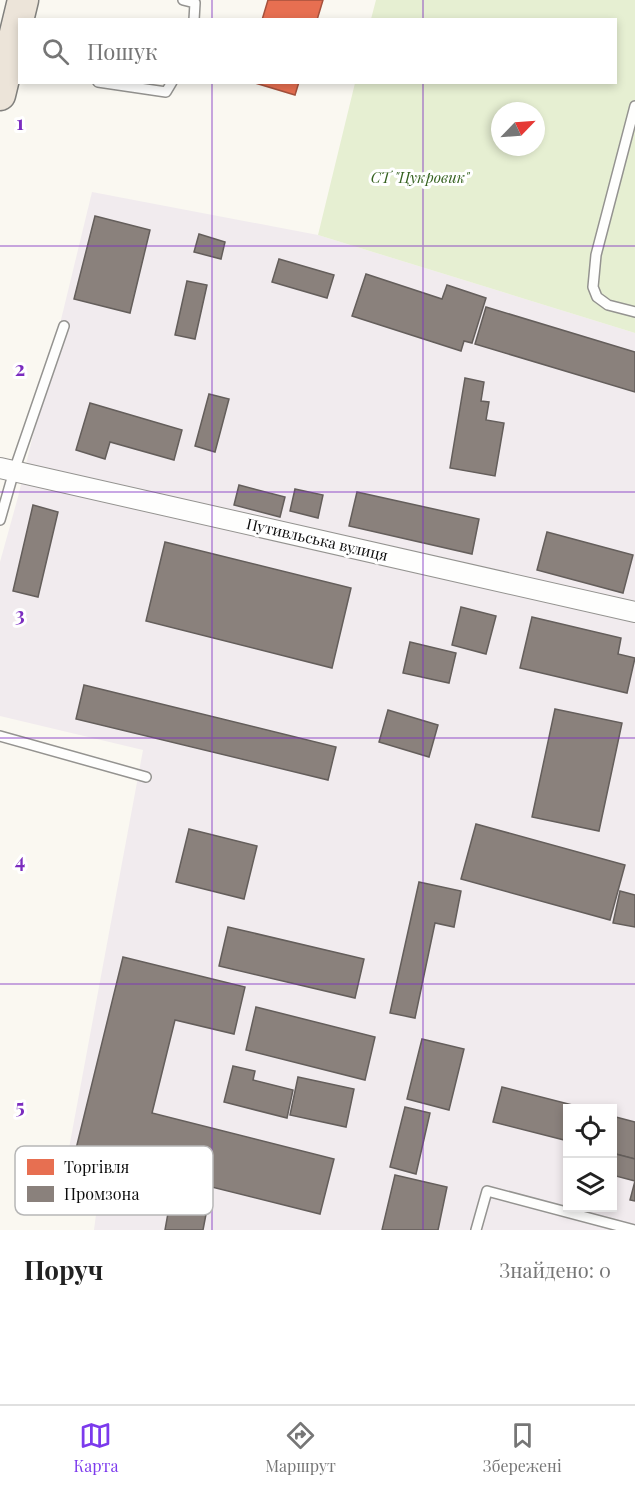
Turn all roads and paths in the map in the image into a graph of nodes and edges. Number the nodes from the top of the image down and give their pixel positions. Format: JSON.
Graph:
{"nodes":[{"id":1,"x":22,"y":0,"type":"edge"},
{"id":2,"x":183,"y":0,"type":"edge"},
{"id":3,"x":18,"y":18,"type":"edge"},
{"id":4,"x":194,"y":18,"type":"edge"},
{"id":5,"x":18,"y":20,"type":"edge"},
{"id":6,"x":6,"y":78,"type":"edge"},
{"id":7,"x":112,"y":84,"type":"edge"},
{"id":8,"x":171,"y":84,"type":"edge"},
{"id":9,"x":635,"y":106,"type":"edge"},
{"id":10,"x":635,"y":312,"type":"edge"},
{"id":11,"x":64,"y":326,"type":"dead end"},
{"id":12,"x":7,"y":469,"type":"edge"},
{"id":13,"x":0,"y":520,"type":"edge"},
{"id":14,"x":635,"y":612,"type":"edge"},
{"id":15,"x":0,"y":736,"type":"edge"},
{"id":16,"x":146,"y":777,"type":"dead end"},
{"id":17,"x":476,"y":1230,"type":"edge"},
{"id":18,"x":634,"y":1230,"type":"edge"}],
"edges":[{"from":1,"to":3,"type":"main road"},
{"from":2,"to":4,"type":"lane"},
{"from":5,"to":6,"type":"main road"},
{"from":7,"to":8,"type":"lane"},
{"from":9,"to":10,"type":"lane"},
{"from":11,"to":12,"type":"lane"},
{"from":12,"to":13,"type":"lane"},
{"from":12,"to":14,"type":"street","name":"Путивльська вулиця"},
{"from":15,"to":16,"type":"lane"},
{"from":17,"to":18,"type":"lane"}]}
